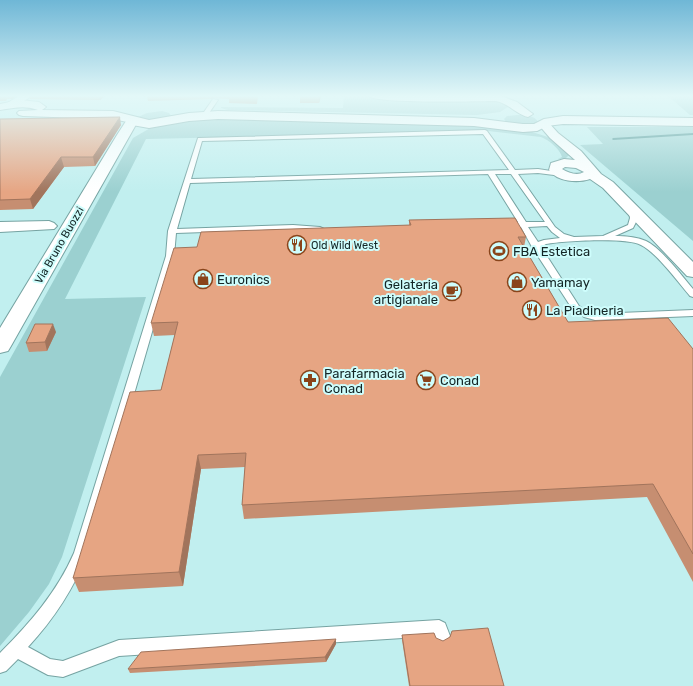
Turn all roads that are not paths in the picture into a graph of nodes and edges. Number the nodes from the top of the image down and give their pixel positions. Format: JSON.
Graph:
{"nodes":[{"id":1,"x":127,"y":128,"type":"edge"},
{"id":2,"x":144,"y":128,"type":"edge"},
{"id":3,"x":523,"y":128,"type":"edge"},
{"id":4,"x":547,"y":128,"type":"edge"},
{"id":5,"x":558,"y":138,"type":"junction"},
{"id":6,"x":119,"y":143,"type":"junction"},
{"id":7,"x":574,"y":150,"type":"junction"},
{"id":8,"x":589,"y":169,"type":"junction"},
{"id":9,"x":538,"y":171,"type":"junction"},
{"id":10,"x":564,"y":171,"type":"junction"},
{"id":11,"x":490,"y":172,"type":"junction"},
{"id":12,"x":514,"y":172,"type":"junction"},
{"id":13,"x":187,"y":181,"type":"junction"},
{"id":14,"x":615,"y":193,"type":"junction"},
{"id":15,"x":633,"y":212,"type":"junction"},
{"id":16,"x":523,"y":224,"type":"junction"},
{"id":17,"x":550,"y":224,"type":"junction"},
{"id":18,"x":501,"y":225,"type":"edge"},
{"id":19,"x":0,"y":227,"type":"edge"},
{"id":20,"x":58,"y":229,"type":"junction"},
{"id":21,"x":327,"y":230,"type":"edge"},
{"id":22,"x":172,"y":231,"type":"junction"},
{"id":23,"x":576,"y":240,"type":"junction"},
{"id":24,"x":594,"y":240,"type":"junction"},
{"id":25,"x":536,"y":247,"type":"junction"},
{"id":26,"x":693,"y":272,"type":"edge"},
{"id":27,"x":693,"y":294,"type":"edge"},
{"id":28,"x":693,"y":313,"type":"edge"},
{"id":29,"x":661,"y":314,"type":"junction"},
{"id":30,"x":669,"y":324,"type":"edge"},
{"id":31,"x":0,"y":346,"type":"edge"},
{"id":32,"x":442,"y":636,"type":"dead end"},
{"id":33,"x":16,"y":649,"type":"junction"},
{"id":34,"x":0,"y":665,"type":"edge"}],
"edges":[{"from":1,"to":6,"type":"main road","name":"Via Bruno Buozzi"},
{"from":2,"to":6,"type":"main road","name":"Via Bruno Buozzi"},
{"from":3,"to":5,"type":"street"},
{"from":4,"to":5,"type":"street"},
{"from":5,"to":7,"type":"street"},
{"from":6,"to":20,"type":"main road","name":"Via Bruno Buozzi"},
{"from":7,"to":8,"type":"street"},
{"from":7,"to":10,"type":"street"},
{"from":8,"to":10,"type":"street"},
{"from":8,"to":14,"type":"street"},
{"from":9,"to":10,"type":"lane"},
{"from":9,"to":10,"type":"lane"},
{"from":9,"to":12,"type":"lane"},
{"from":10,"to":14,"type":"street"},
{"from":11,"to":12,"type":"lane"},
{"from":11,"to":13,"type":"lane"},
{"from":11,"to":16,"type":"lane"},
{"from":12,"to":13,"type":"lane"},
{"from":12,"to":17,"type":"lane"},
{"from":13,"to":22,"type":"lane"},
{"from":14,"to":15,"type":"street"},
{"from":15,"to":24,"type":"lane"},
{"from":15,"to":26,"type":"street"},
{"from":16,"to":17,"type":"lane"},
{"from":16,"to":18,"type":"lane"},
{"from":16,"to":25,"type":"lane"},
{"from":17,"to":23,"type":"lane"},
{"from":19,"to":20,"type":"street"},
{"from":20,"to":31,"type":"main road","name":"Via Bruno Buozzi"},
{"from":21,"to":22,"type":"lane"},
{"from":22,"to":33,"type":"lane"},
{"from":23,"to":24,"type":"lane"},
{"from":23,"to":25,"type":"lane"},
{"from":24,"to":27,"type":"lane"},
{"from":25,"to":29,"type":"lane"},
{"from":28,"to":29,"type":"lane"},
{"from":29,"to":30,"type":"lane"},
{"from":32,"to":33,"type":"lane"},
{"from":33,"to":34,"type":"lane"}]}
